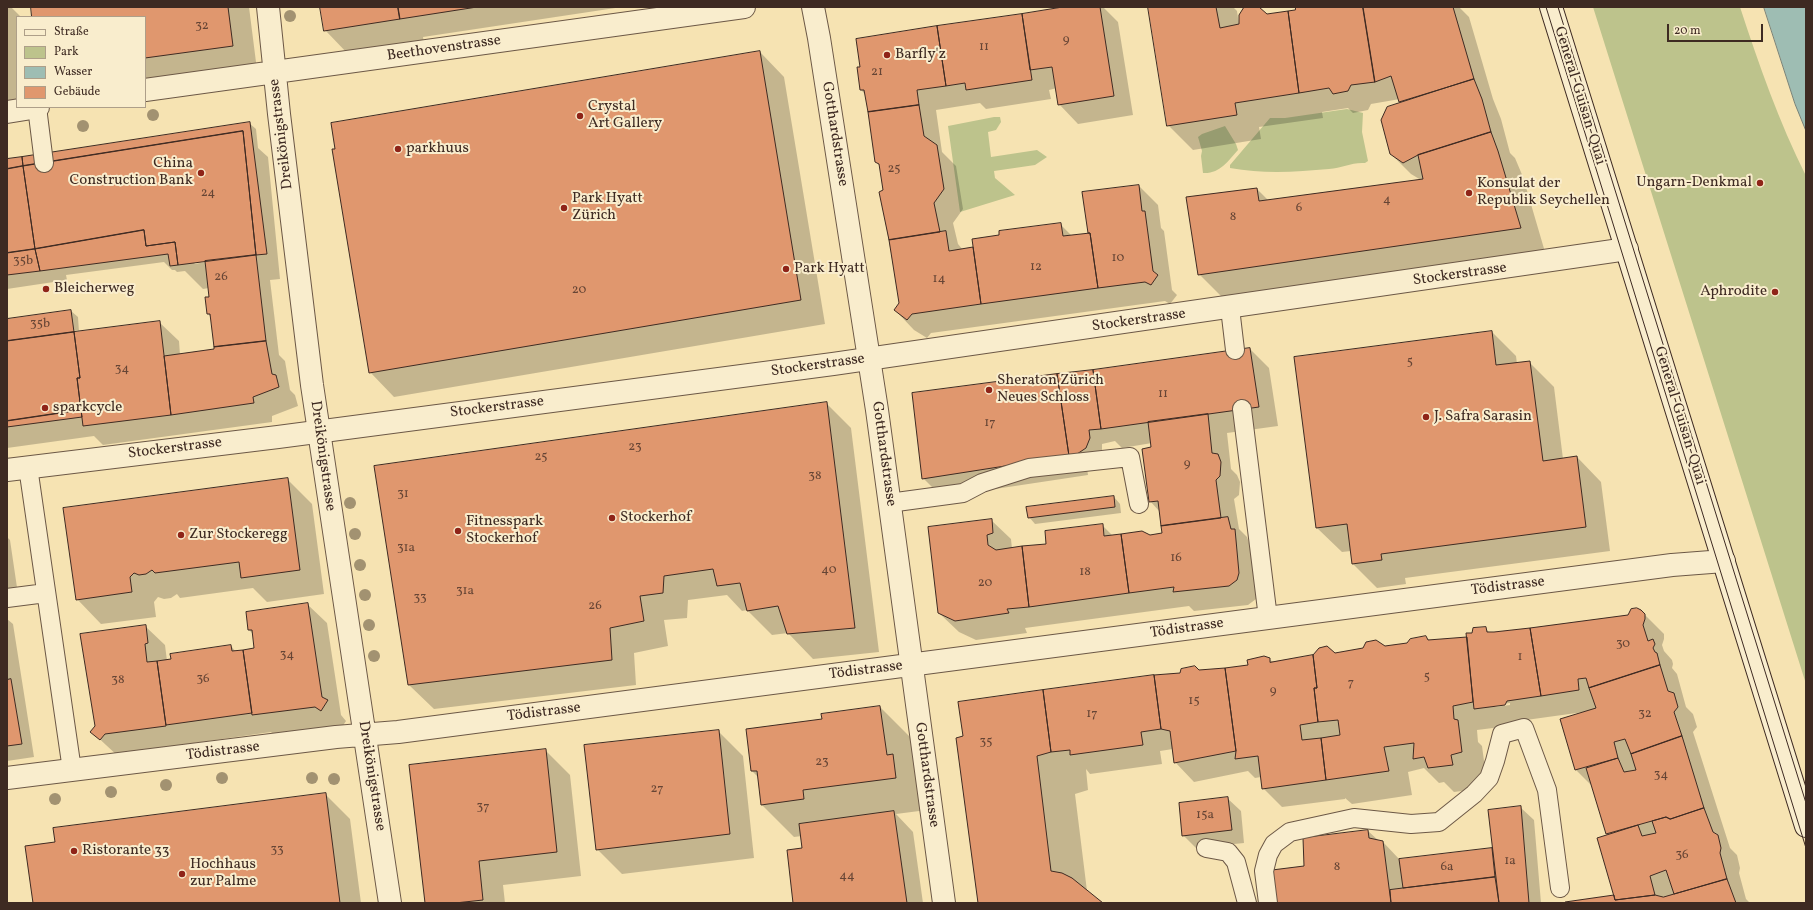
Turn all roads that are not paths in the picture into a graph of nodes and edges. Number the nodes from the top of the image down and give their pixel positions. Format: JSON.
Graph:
{"nodes":[{"id":1,"x":268,"y":7,"type":"edge"},
{"id":2,"x":744,"y":7,"type":"edge"},
{"id":3,"x":813,"y":7,"type":"edge"},
{"id":4,"x":1552,"y":7,"type":"edge"},
{"id":5,"x":275,"y":72,"type":"junction"},
{"id":6,"x":146,"y":90,"type":"edge"},
{"id":7,"x":32,"y":108,"type":"edge"},
{"id":8,"x":38,"y":108,"type":"edge"},
{"id":9,"x":7,"y":112,"type":"edge"},
{"id":10,"x":44,"y":163,"type":"dead end"},
{"id":11,"x":1627,"y":249,"type":"junction"},
{"id":12,"x":1230,"y":308,"type":"junction"},
{"id":13,"x":1235,"y":350,"type":"dead end"},
{"id":14,"x":868,"y":359,"type":"junction"},
{"id":15,"x":1242,"y":409,"type":"dead end"},
{"id":16,"x":319,"y":431,"type":"junction"},
{"id":17,"x":17,"y":468,"type":"edge"},
{"id":18,"x":889,"y":503,"type":"junction"},
{"id":19,"x":1140,"y":504,"type":"dead end"},
{"id":20,"x":1724,"y":561,"type":"junction"},
{"id":21,"x":46,"y":593,"type":"junction"},
{"id":22,"x":7,"y":598,"type":"edge"},
{"id":23,"x":1268,"y":618,"type":"junction"},
{"id":24,"x":912,"y":665,"type":"junction"},
{"id":25,"x":364,"y":735,"type":"junction"},
{"id":26,"x":72,"y":770,"type":"junction"},
{"id":27,"x":7,"y":778,"type":"edge"},
{"id":28,"x":1806,"y":826,"type":"edge"},
{"id":29,"x":1206,"y":848,"type":"dead end"},
{"id":30,"x":1560,"y":888,"type":"dead end"},
{"id":31,"x":390,"y":903,"type":"edge"},
{"id":32,"x":944,"y":903,"type":"edge"},
{"id":33,"x":1247,"y":903,"type":"edge"},
{"id":34,"x":1268,"y":903,"type":"edge"}],
"edges":[{"from":1,"to":5,"type":"street","name":"Dreikönigstrasse"},
{"from":2,"to":5,"type":"street","name":"Beethovenstrasse"},
{"from":3,"to":14,"type":"street","name":"Gotthardstrasse"},
{"from":4,"to":11,"type":"street","name":"General-Guisan-Quai"},
{"from":5,"to":6,"type":"street","name":"Beethovenstrasse"},
{"from":5,"to":16,"type":"street","name":"Dreikönigstrasse"},
{"from":7,"to":9,"type":"street"},
{"from":8,"to":10,"type":"lane"},
{"from":11,"to":12,"type":"street","name":"Stockerstrasse"},
{"from":11,"to":20,"type":"street","name":"General-Guisan-Quai"},
{"from":12,"to":13,"type":"lane"},
{"from":12,"to":14,"type":"street","name":"Stockerstrasse"},
{"from":14,"to":16,"type":"street","name":"Stockerstrasse"},
{"from":14,"to":18,"type":"street","name":"Gotthardstrasse"},
{"from":15,"to":23,"type":"lane"},
{"from":16,"to":17,"type":"street","name":"Stockerstrasse"},
{"from":16,"to":25,"type":"street","name":"Dreikönigstrasse"},
{"from":17,"to":21,"type":"lane"},
{"from":18,"to":19,"type":"lane"},
{"from":18,"to":24,"type":"street","name":"Gotthardstrasse"},
{"from":20,"to":23,"type":"street","name":"Tödistrasse"},
{"from":20,"to":28,"type":"street","name":"General-Guisan-Quai"},
{"from":21,"to":22,"type":"lane"},
{"from":21,"to":26,"type":"lane"},
{"from":23,"to":24,"type":"street","name":"Tödistrasse"},
{"from":24,"to":25,"type":"street","name":"Tödistrasse"},
{"from":24,"to":32,"type":"street","name":"Gotthardstrasse"},
{"from":25,"to":26,"type":"street","name":"Tödistrasse"},
{"from":25,"to":31,"type":"street","name":"Dreikönigstrasse"},
{"from":26,"to":27,"type":"street","name":"Tödistrasse"},
{"from":29,"to":33,"type":"lane"},
{"from":30,"to":34,"type":"lane"}]}
